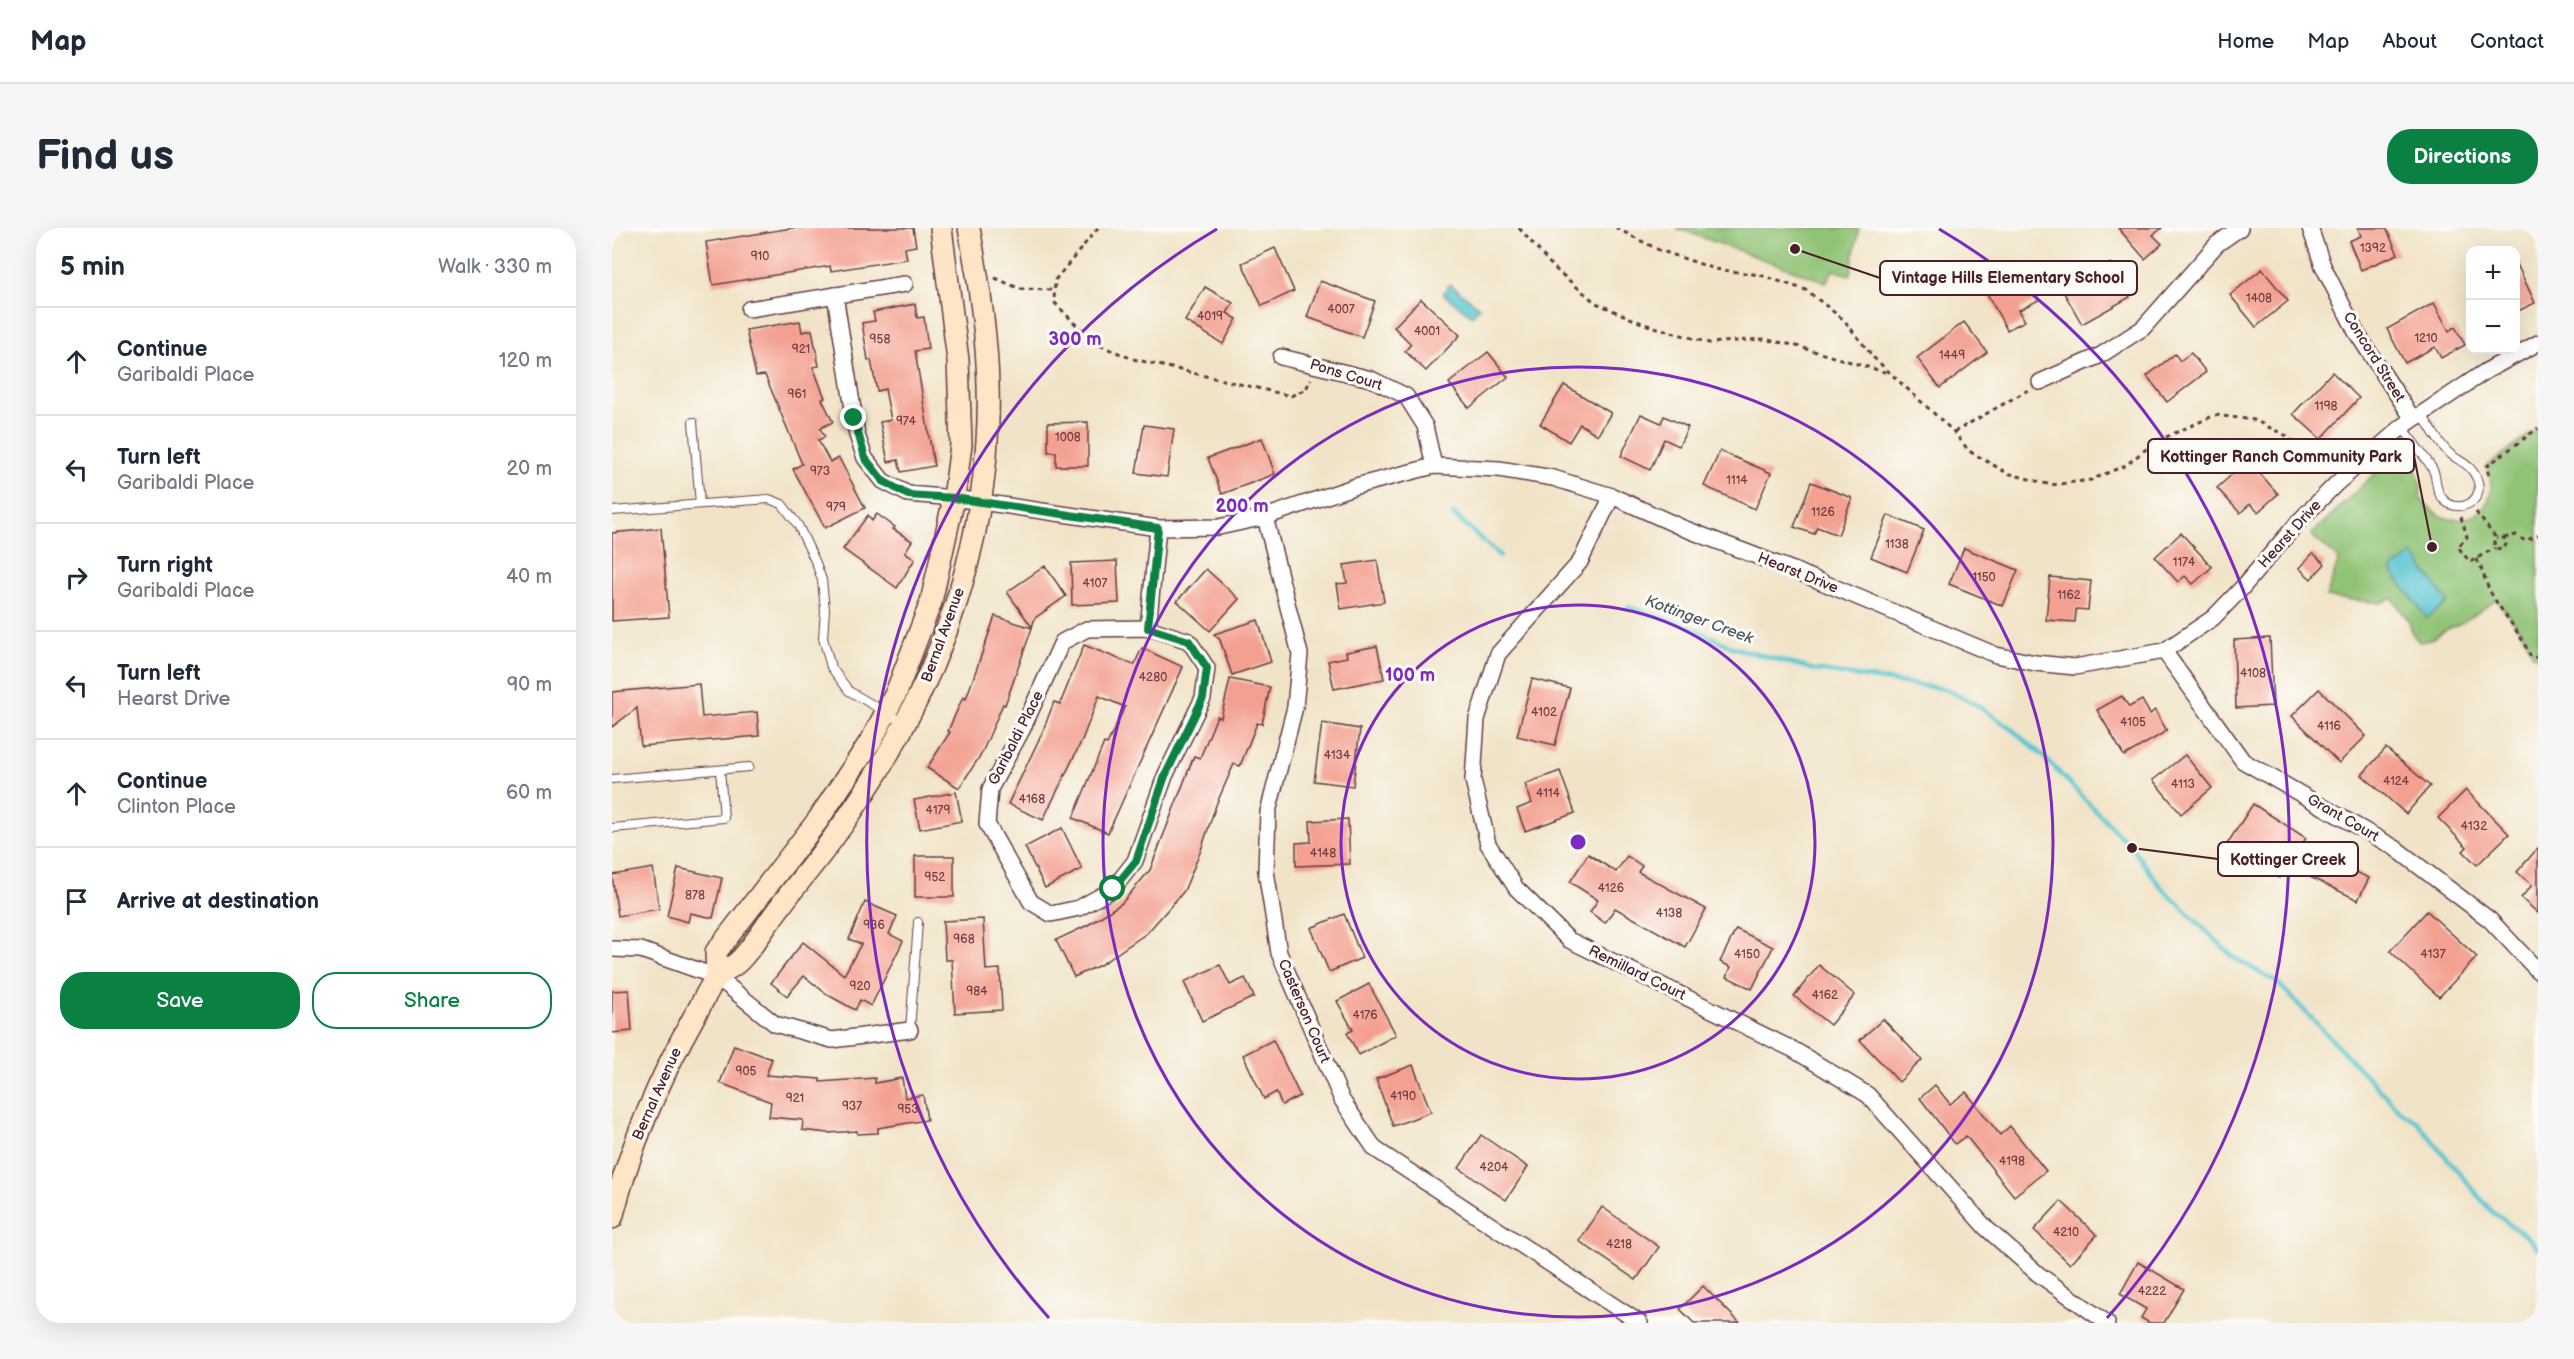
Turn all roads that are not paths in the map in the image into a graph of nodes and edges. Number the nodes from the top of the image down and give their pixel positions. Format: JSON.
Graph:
{"nodes":[{"id":1,"x":941,"y":228,"type":"edge"},
{"id":2,"x":969,"y":228,"type":"edge"},
{"id":3,"x":2240,"y":228,"type":"edge"},
{"id":4,"x":2310,"y":228,"type":"edge"},
{"id":5,"x":905,"y":284,"type":"dead end"},
{"id":6,"x":835,"y":295,"type":"junction"},
{"id":7,"x":749,"y":309,"type":"dead end"},
{"id":8,"x":2538,"y":343,"type":"edge"},
{"id":9,"x":1281,"y":357,"type":"dead end"},
{"id":10,"x":2040,"y":382,"type":"road end"},
{"id":11,"x":2412,"y":420,"type":"junction"},
{"id":12,"x":693,"y":422,"type":"dead end"},
{"id":13,"x":1434,"y":466,"type":"junction"},
{"id":14,"x":1612,"y":496,"type":"junction"},
{"id":15,"x":954,"y":498,"type":"junction"},
{"id":16,"x":981,"y":502,"type":"junction"},
{"id":17,"x":700,"y":504,"type":"junction"},
{"id":18,"x":612,"y":511,"type":"edge"},
{"id":19,"x":1265,"y":518,"type":"junction"},
{"id":20,"x":1158,"y":528,"type":"junction"},
{"id":21,"x":1148,"y":628,"type":"junction"},
{"id":22,"x":2164,"y":651,"type":"junction"},
{"id":23,"x":887,"y":713,"type":"junction"},
{"id":24,"x":906,"y":724,"type":"junction"},
{"id":25,"x":749,"y":767,"type":"dead end"},
{"id":26,"x":720,"y":770,"type":"junction"},
{"id":27,"x":612,"y":779,"type":"edge"},
{"id":28,"x":612,"y":828,"type":"edge"},
{"id":29,"x":918,"y":922,"type":"dead end"},
{"id":30,"x":612,"y":949,"type":"edge"},
{"id":31,"x":2538,"y":971,"type":"edge"},
{"id":32,"x":717,"y":977,"type":"junction"},
{"id":33,"x":910,"y":1030,"type":"joint"},
{"id":34,"x":612,"y":1218,"type":"edge"},
{"id":35,"x":1640,"y":1323,"type":"edge"},
{"id":36,"x":2107,"y":1323,"type":"edge"}],
"edges":[{"from":1,"to":15,"type":"main road","name":"Bernal Avenue"},
{"from":2,"to":16,"type":"main road","name":"Bernal Avenue"},
{"from":3,"to":10,"type":"street"},
{"from":4,"to":11,"type":"street","name":"Concord Street"},
{"from":5,"to":6,"type":"street"},
{"from":6,"to":7,"type":"street"},
{"from":6,"to":15,"type":"street","name":"Hearst Drive"},
{"from":8,"to":11,"type":"street","name":"Hearst Drive"},
{"from":9,"to":13,"type":"street","name":"Pons Court"},
{"from":11,"to":11,"type":"lane"},
{"from":11,"to":22,"type":"street","name":"Hearst Drive"},
{"from":12,"to":17,"type":"lane"},
{"from":13,"to":14,"type":"street","name":"Hearst Drive"},
{"from":13,"to":19,"type":"street","name":"Hearst Drive"},
{"from":14,"to":22,"type":"street","name":"Hearst Drive"},
{"from":14,"to":36,"type":"street","name":"Remillard Court"},
{"from":15,"to":16,"type":"street","name":"Hearst Drive"},
{"from":15,"to":23,"type":"main road","name":"Bernal Avenue"},
{"from":16,"to":20,"type":"street","name":"Hearst Drive"},
{"from":16,"to":24,"type":"main road","name":"Bernal Avenue"},
{"from":17,"to":18,"type":"lane"},
{"from":17,"to":23,"type":"lane"},
{"from":19,"to":20,"type":"street","name":"Hearst Drive"},
{"from":19,"to":35,"type":"street","name":"Casterson Court"},
{"from":20,"to":21,"type":"street"},
{"from":21,"to":21,"type":"street","name":"Garibaldi Place"},
{"from":22,"to":31,"type":"street","name":"Grant Court"},
{"from":23,"to":24,"type":"lane"},
{"from":23,"to":32,"type":"main road","name":"Bernal Avenue"},
{"from":24,"to":32,"type":"main road","name":"Bernal Avenue"},
{"from":25,"to":26,"type":"lane"},
{"from":26,"to":27,"type":"lane"},
{"from":26,"to":28,"type":"lane"},
{"from":29,"to":33,"type":"lane"},
{"from":30,"to":32,"type":"street"},
{"from":32,"to":33,"type":"street"},
{"from":32,"to":34,"type":"main road","name":"Bernal Avenue"}]}
